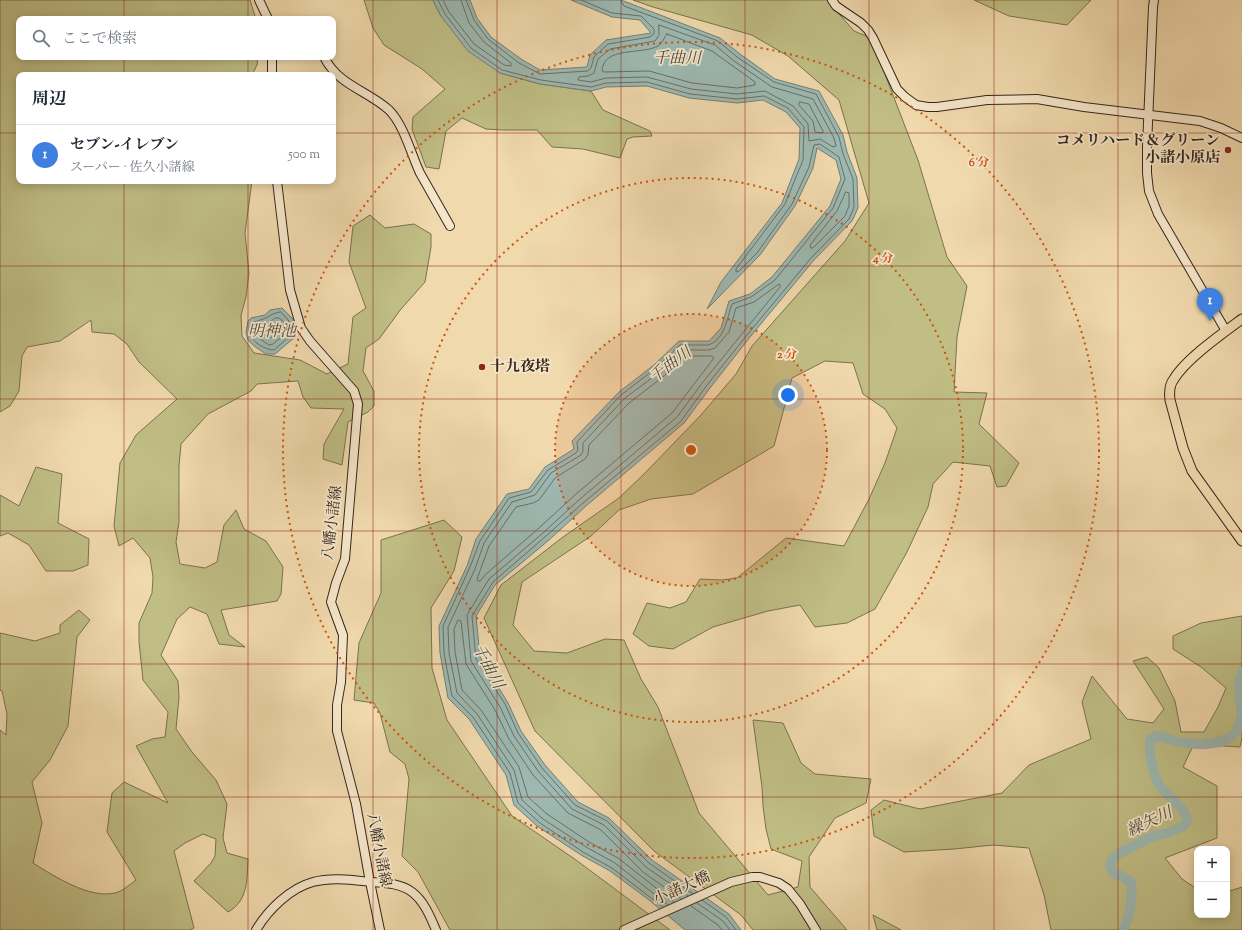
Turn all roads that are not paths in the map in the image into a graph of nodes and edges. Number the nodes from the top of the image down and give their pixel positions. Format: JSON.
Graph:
{"nodes":[{"id":1,"x":259,"y":0,"type":"edge"},
{"id":2,"x":832,"y":0,"type":"edge"},
{"id":3,"x":1154,"y":0,"type":"edge"},
{"id":4,"x":267,"y":16,"type":"edge"},
{"id":5,"x":272,"y":60,"type":"edge"},
{"id":6,"x":325,"y":60,"type":"edge"},
{"id":7,"x":272,"y":72,"type":"edge"},
{"id":8,"x":334,"y":72,"type":"edge"},
{"id":9,"x":336,"y":74,"type":"edge"},
{"id":10,"x":1149,"y":116,"type":"junction"},
{"id":11,"x":1242,"y":138,"type":"edge"},
{"id":12,"x":276,"y":184,"type":"edge"},
{"id":13,"x":450,"y":226,"type":"dead end"},
{"id":14,"x":1242,"y":319,"type":"edge"},
{"id":15,"x":1226,"y":331,"type":"junction"},
{"id":16,"x":1242,"y":542,"type":"edge"},
{"id":17,"x":370,"y":882,"type":"junction"},
{"id":18,"x":256,"y":930,"type":"edge"},
{"id":19,"x":380,"y":930,"type":"edge"},
{"id":20,"x":436,"y":930,"type":"edge"},
{"id":21,"x":624,"y":930,"type":"edge"},
{"id":22,"x":816,"y":930,"type":"edge"}],
"edges":[{"from":1,"to":4,"type":"street"},
{"from":2,"to":10,"type":"street"},
{"from":3,"to":10,"type":"street"},
{"from":5,"to":7,"type":"street"},
{"from":6,"to":8,"type":"street"},
{"from":9,"to":13,"type":"street"},
{"from":10,"to":11,"type":"street"},
{"from":10,"to":15,"type":"street"},
{"from":12,"to":17,"type":"street","name":"八幡小諸線"},
{"from":14,"to":15,"type":"main road"},
{"from":15,"to":16,"type":"main road"},
{"from":17,"to":18,"type":"street"},
{"from":17,"to":19,"type":"street","name":"八幡小諸線"},
{"from":17,"to":20,"type":"street"},
{"from":21,"to":22,"type":"street","name":"小諸大橋"}]}
